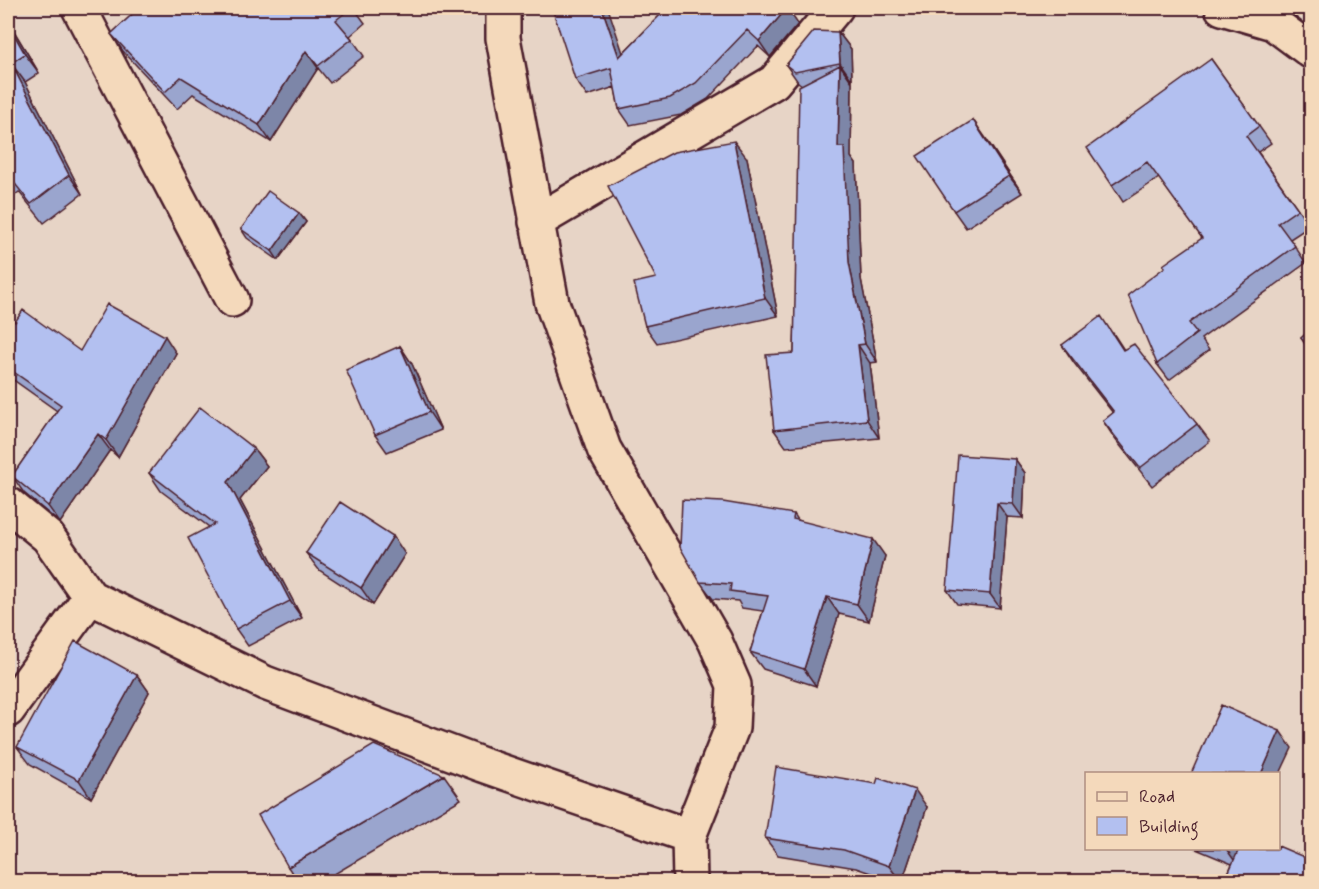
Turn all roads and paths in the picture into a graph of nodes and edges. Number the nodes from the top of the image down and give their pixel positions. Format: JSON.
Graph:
{"nodes":[{"id":1,"x":79,"y":8,"type":"edge"},
{"id":2,"x":503,"y":8,"type":"edge"},
{"id":3,"x":836,"y":8,"type":"edge"},
{"id":4,"x":1222,"y":8,"type":"edge"},
{"id":5,"x":1311,"y":52,"type":"edge"},
{"id":6,"x":536,"y":222,"type":"junction"},
{"id":7,"x":232,"y":300,"type":"dead end"},
{"id":8,"x":8,"y":504,"type":"edge"},
{"id":9,"x":90,"y":597,"type":"junction"},
{"id":10,"x":8,"y":710,"type":"edge"},
{"id":11,"x":689,"y":836,"type":"junction"},
{"id":12,"x":690,"y":882,"type":"edge"}],
"edges":[{"from":1,"to":7,"type":"street"},
{"from":2,"to":6,"type":"street"},
{"from":3,"to":6,"type":"street"},
{"from":4,"to":5,"type":"street"},
{"from":6,"to":11,"type":"street"},
{"from":8,"to":9,"type":"street"},
{"from":9,"to":10,"type":"street"},
{"from":9,"to":11,"type":"street"},
{"from":11,"to":12,"type":"street"}]}
